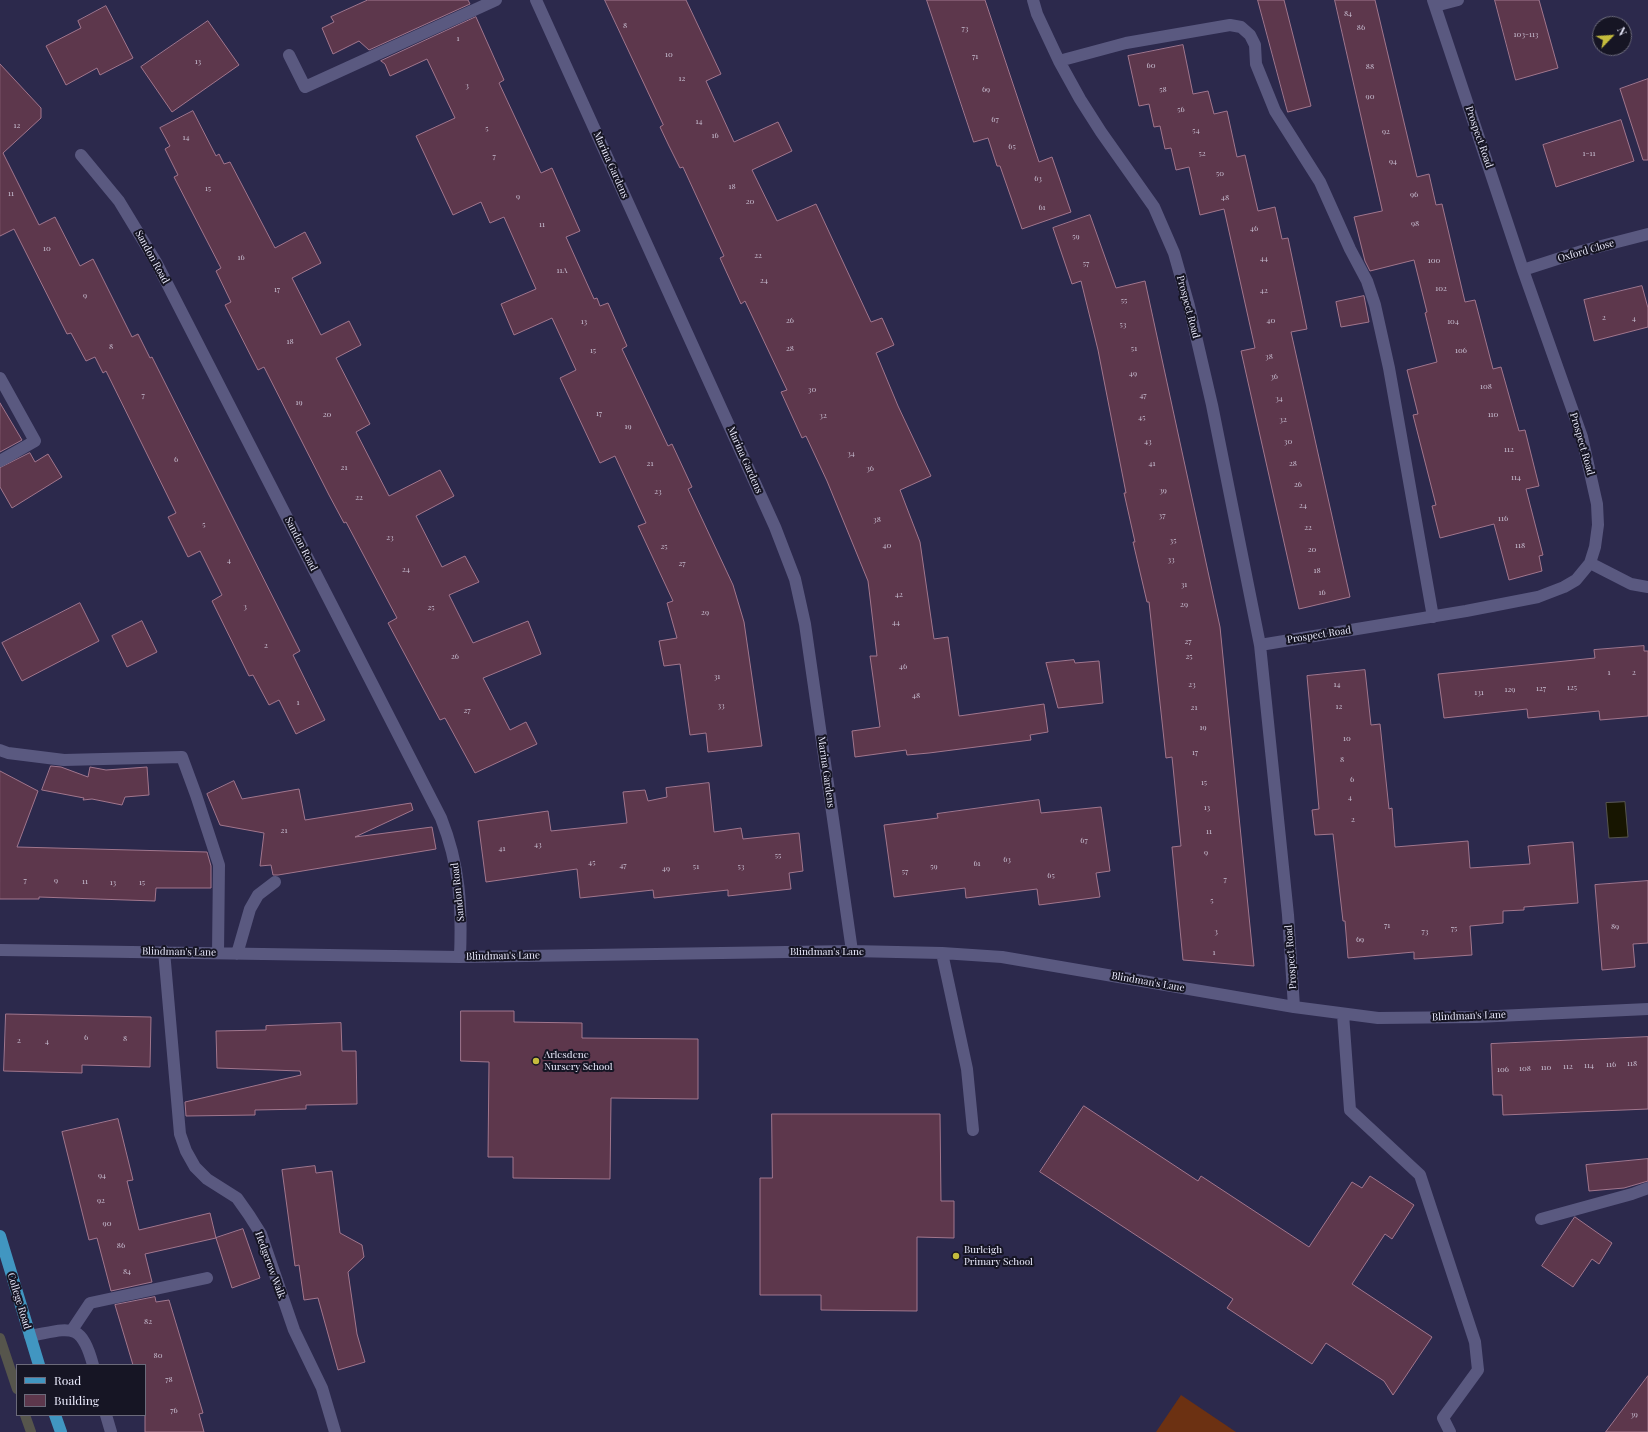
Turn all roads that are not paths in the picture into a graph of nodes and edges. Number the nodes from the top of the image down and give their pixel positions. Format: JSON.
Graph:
{"nodes":[{"id":1,"x":496,"y":0,"type":"edge"},
{"id":2,"x":536,"y":0,"type":"edge"},
{"id":3,"x":1033,"y":0,"type":"edge"},
{"id":4,"x":1458,"y":0,"type":"edge"},
{"id":5,"x":1434,"y":3,"type":"edge"},
{"id":6,"x":289,"y":55,"type":"dead end"},
{"id":7,"x":1059,"y":61,"type":"junction"},
{"id":8,"x":81,"y":155,"type":"dead end"},
{"id":9,"x":1648,"y":234,"type":"edge"},
{"id":10,"x":1523,"y":270,"type":"junction"},
{"id":11,"x":0,"y":378,"type":"edge"},
{"id":12,"x":0,"y":461,"type":"edge"},
{"id":13,"x":1590,"y":563,"type":"junction"},
{"id":14,"x":1648,"y":587,"type":"edge"},
{"id":15,"x":1433,"y":617,"type":"junction"},
{"id":16,"x":1260,"y":645,"type":"junction"},
{"id":17,"x":0,"y":750,"type":"edge"},
{"id":18,"x":275,"y":882,"type":"dead end"},
{"id":19,"x":0,"y":950,"type":"edge"},
{"id":20,"x":164,"y":951,"type":"junction"},
{"id":21,"x":852,"y":951,"type":"junction"},
{"id":22,"x":218,"y":953,"type":"junction"},
{"id":23,"x":942,"y":953,"type":"junction"},
{"id":24,"x":237,"y":954,"type":"junction"},
{"id":25,"x":460,"y":956,"type":"junction"},
{"id":26,"x":1294,"y":1007,"type":"junction"},
{"id":27,"x":1648,"y":1009,"type":"edge"},
{"id":28,"x":1342,"y":1014,"type":"junction"},
{"id":29,"x":973,"y":1130,"type":"dead end"},
{"id":30,"x":1648,"y":1188,"type":"edge"},
{"id":31,"x":1541,"y":1219,"type":"dead end"},
{"id":32,"x":0,"y":1236,"type":"edge"},
{"id":33,"x":207,"y":1278,"type":"dead end"},
{"id":34,"x":72,"y":1330,"type":"junction"},
{"id":35,"x":30,"y":1336,"type":"junction"},
{"id":36,"x":39,"y":1364,"type":"edge"},
{"id":37,"x":93,"y":1364,"type":"edge"},
{"id":38,"x":55,"y":1416,"type":"edge"},
{"id":39,"x":106,"y":1416,"type":"edge"},
{"id":40,"x":61,"y":1432,"type":"edge"},
{"id":41,"x":111,"y":1432,"type":"edge"},
{"id":42,"x":335,"y":1432,"type":"edge"},
{"id":43,"x":1450,"y":1432,"type":"edge"}],
"edges":[{"from":1,"to":6,"type":"street"},
{"from":2,"to":21,"type":"street","name":"Marina Gardens"},
{"from":3,"to":7,"type":"street","name":"Prospect Road"},
{"from":4,"to":5,"type":"street"},
{"from":5,"to":10,"type":"street","name":"Prospect Road"},
{"from":7,"to":15,"type":"street"},
{"from":7,"to":16,"type":"street","name":"Prospect Road"},
{"from":8,"to":25,"type":"street","name":"Sandon Road"},
{"from":9,"to":10,"type":"street","name":"Oxford Close"},
{"from":10,"to":13,"type":"street","name":"Prospect Road"},
{"from":11,"to":12,"type":"street"},
{"from":13,"to":14,"type":"street"},
{"from":13,"to":15,"type":"street","name":"Prospect Road"},
{"from":15,"to":16,"type":"street","name":"Prospect Road"},
{"from":16,"to":26,"type":"street","name":"Prospect Road"},
{"from":17,"to":22,"type":"street"},
{"from":18,"to":24,"type":"street"},
{"from":19,"to":20,"type":"street","name":"Blindman's Lane"},
{"from":20,"to":22,"type":"street","name":"Blindman's Lane"},
{"from":20,"to":42,"type":"street","name":"Hedgerow Walk"},
{"from":21,"to":23,"type":"street","name":"Blindman's Lane"},
{"from":21,"to":25,"type":"street","name":"Blindman's Lane"},
{"from":22,"to":24,"type":"street","name":"Blindman's Lane"},
{"from":23,"to":26,"type":"street","name":"Blindman's Lane"},
{"from":23,"to":29,"type":"street"},
{"from":24,"to":25,"type":"street","name":"Blindman's Lane"},
{"from":26,"to":28,"type":"street","name":"Blindman's Lane"},
{"from":27,"to":28,"type":"street","name":"Blindman's Lane"},
{"from":28,"to":43,"type":"street"},
{"from":30,"to":31,"type":"street"},
{"from":32,"to":35,"type":"main road","name":"College Road"},
{"from":33,"to":34,"type":"street"},
{"from":34,"to":35,"type":"street"},
{"from":34,"to":37,"type":"street"},
{"from":35,"to":36,"type":"main road","name":"College Road"},
{"from":38,"to":40,"type":"main road"},
{"from":39,"to":41,"type":"street"}]}
